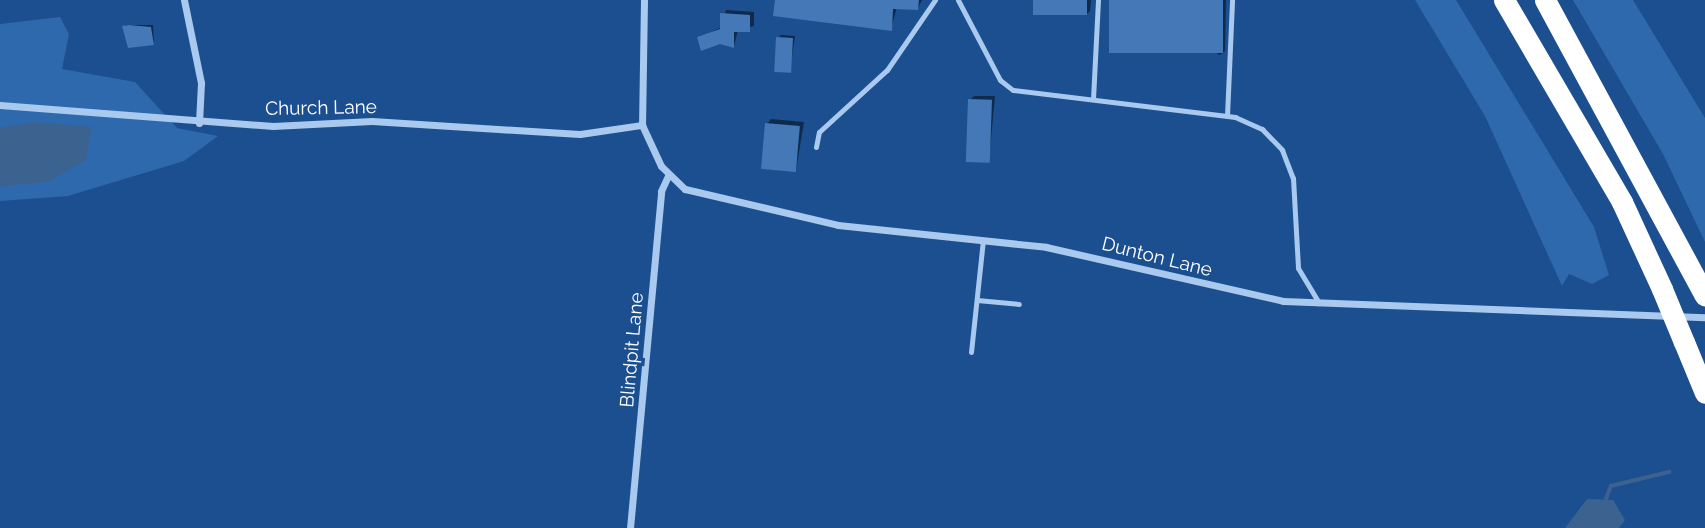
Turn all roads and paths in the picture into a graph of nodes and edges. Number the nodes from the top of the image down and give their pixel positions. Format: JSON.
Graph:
{"nodes":[{"id":1,"x":184,"y":0,"type":"edge"},
{"id":2,"x":644,"y":0,"type":"edge"},
{"id":3,"x":935,"y":0,"type":"edge"},
{"id":4,"x":957,"y":0,"type":"edge"},
{"id":5,"x":1098,"y":0,"type":"edge"},
{"id":6,"x":1232,"y":0,"type":"edge"},
{"id":7,"x":1504,"y":0,"type":"edge"},
{"id":8,"x":1545,"y":0,"type":"edge"},
{"id":9,"x":1093,"y":99,"type":"junction"},
{"id":10,"x":0,"y":105,"type":"edge"},
{"id":11,"x":1227,"y":116,"type":"junction"},
{"id":12,"x":199,"y":123,"type":"junction"},
{"id":13,"x":642,"y":125,"type":"junction"},
{"id":14,"x":816,"y":147,"type":"dead end"},
{"id":15,"x":668,"y":176,"type":"junction"},
{"id":16,"x":983,"y":240,"type":"junction"},
{"id":17,"x":1701,"y":287,"type":"edge"},
{"id":18,"x":977,"y":300,"type":"junction"},
{"id":19,"x":1019,"y":304,"type":"dead end"},
{"id":20,"x":1320,"y":304,"type":"junction"},
{"id":21,"x":1705,"y":317,"type":"edge"},
{"id":22,"x":971,"y":352,"type":"dead end"},
{"id":23,"x":1705,"y":393,"type":"edge"},
{"id":24,"x":630,"y":528,"type":"edge"}],
"edges":[{"from":1,"to":12,"type":"street"},
{"from":2,"to":13,"type":"street"},
{"from":3,"to":14,"type":"lane"},
{"from":4,"to":9,"type":"lane"},
{"from":5,"to":9,"type":"lane"},
{"from":6,"to":11,"type":"lane"},
{"from":7,"to":23,"type":"highway","bridge":true},
{"from":8,"to":17,"type":"highway"},
{"from":9,"to":11,"type":"lane"},
{"from":10,"to":12,"type":"street","name":"Church Lane"},
{"from":11,"to":20,"type":"lane"},
{"from":12,"to":13,"type":"street","name":"Church Lane"},
{"from":13,"to":15,"type":"street"},
{"from":15,"to":16,"type":"street","name":"Dunton Lane"},
{"from":15,"to":24,"type":"street","name":"Blindpit Lane"},
{"from":16,"to":18,"type":"lane"},
{"from":16,"to":20,"type":"street","name":"Dunton Lane"},
{"from":18,"to":19,"type":"lane"},
{"from":18,"to":22,"type":"lane"},
{"from":20,"to":21,"type":"street","name":"Dunton Lane"}]}
